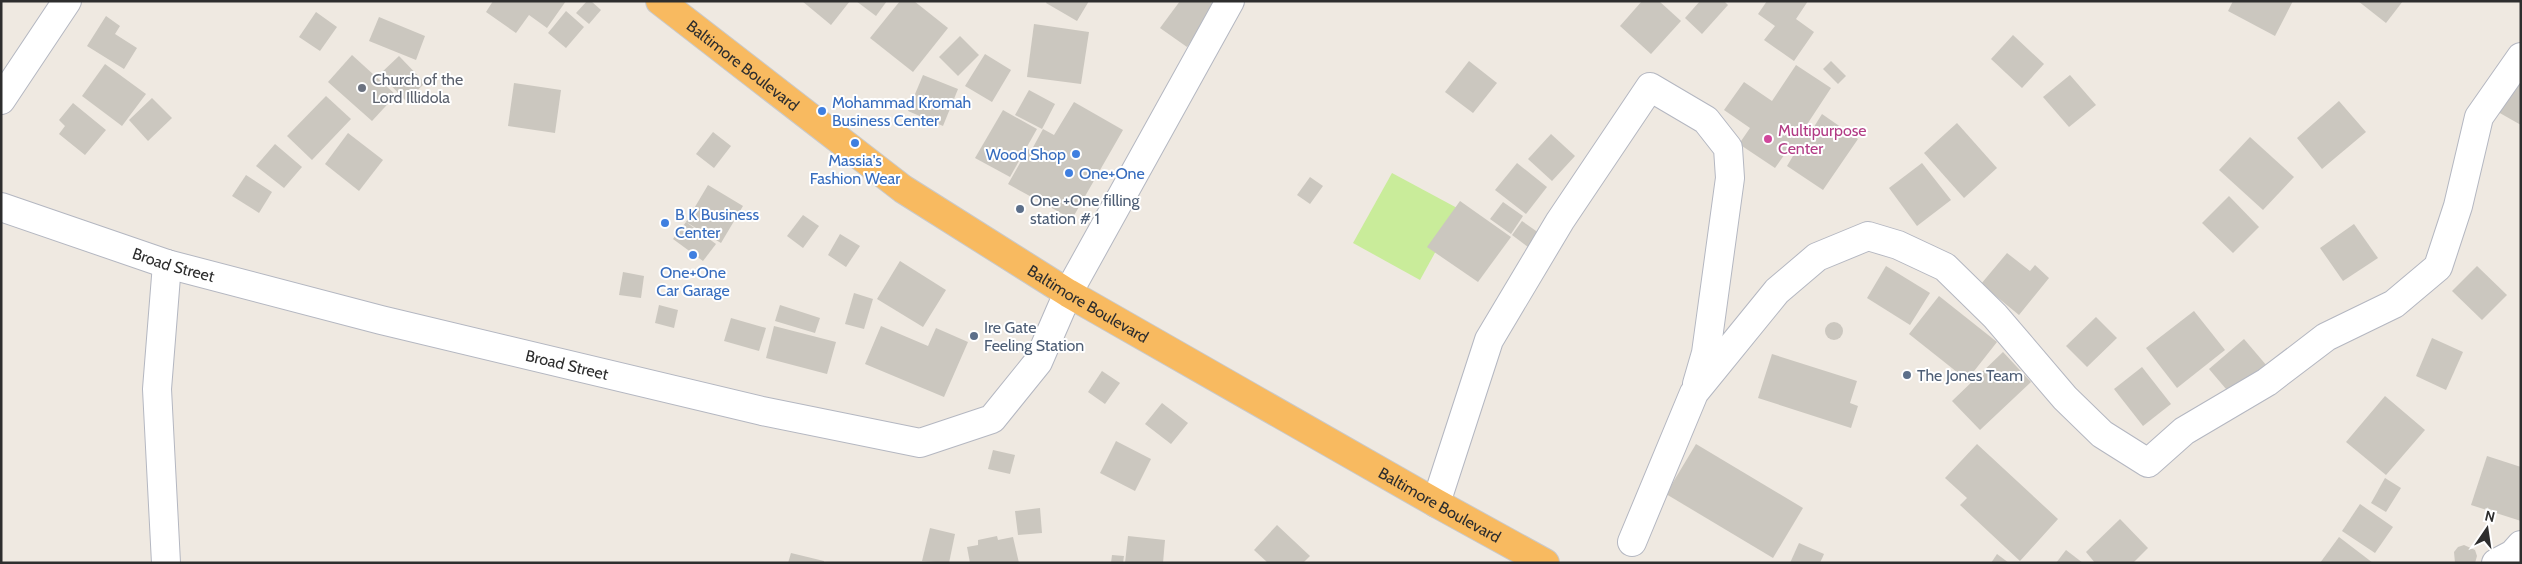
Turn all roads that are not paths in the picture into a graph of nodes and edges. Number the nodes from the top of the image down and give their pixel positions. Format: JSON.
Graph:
{"nodes":[{"id":1,"x":67,"y":1,"type":"edge"},
{"id":2,"x":660,"y":1,"type":"edge"},
{"id":3,"x":1230,"y":1,"type":"edge"},
{"id":4,"x":2521,"y":57,"type":"edge"},
{"id":5,"x":1,"y":100,"type":"edge"},
{"id":6,"x":1,"y":207,"type":"edge"},
{"id":7,"x":167,"y":264,"type":"junction"},
{"id":8,"x":1068,"y":293,"type":"junction"},
{"id":9,"x":1694,"y":392,"type":"junction"},
{"id":10,"x":1436,"y":503,"type":"junction"},
{"id":11,"x":1632,"y":542,"type":"dead end"},
{"id":12,"x":2521,"y":545,"type":"edge"},
{"id":13,"x":166,"y":563,"type":"edge"},
{"id":14,"x":1545,"y":563,"type":"edge"},
{"id":15,"x":2496,"y":563,"type":"edge"}],
"edges":[{"from":1,"to":5,"type":"street"},
{"from":2,"to":8,"type":"highway","name":"Baltimore Boulevard"},
{"from":3,"to":8,"type":"street","name":"Broad Street"},
{"from":4,"to":9,"type":"street"},
{"from":6,"to":7,"type":"street","name":"Broad Street"},
{"from":7,"to":8,"type":"street","name":"Broad Street"},
{"from":7,"to":13,"type":"street"},
{"from":8,"to":10,"type":"highway","name":"Baltimore Boulevard"},
{"from":9,"to":10,"type":"street"},
{"from":9,"to":11,"type":"street"},
{"from":10,"to":14,"type":"highway","name":"Baltimore Boulevard"},
{"from":12,"to":15,"type":"street"}]}
